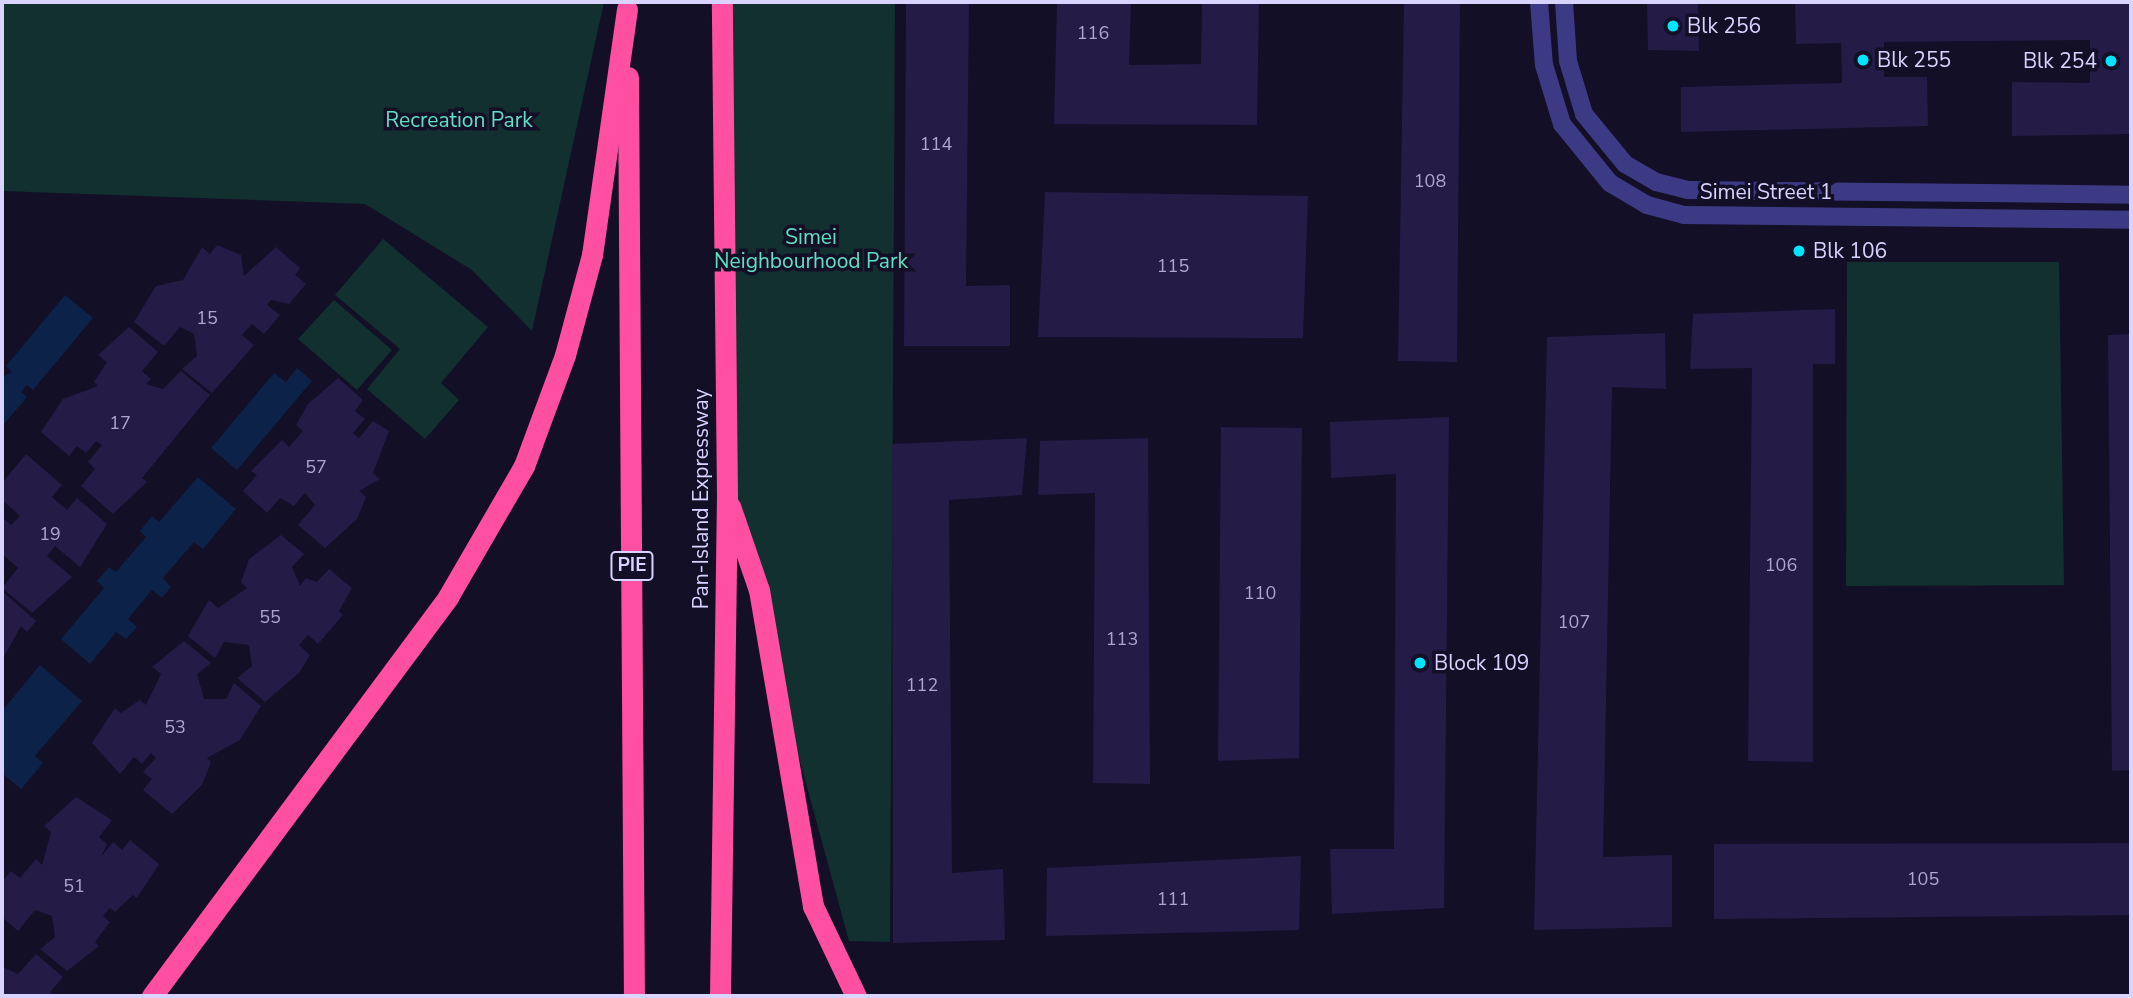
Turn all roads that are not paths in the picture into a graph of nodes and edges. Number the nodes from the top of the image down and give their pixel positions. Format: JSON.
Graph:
{"nodes":[{"id":1,"x":722,"y":2,"type":"edge"},
{"id":2,"x":1539,"y":2,"type":"edge"},
{"id":3,"x":1564,"y":2,"type":"edge"},
{"id":4,"x":627,"y":5,"type":"edge"},
{"id":5,"x":2131,"y":195,"type":"edge"},
{"id":6,"x":2131,"y":220,"type":"edge"},
{"id":7,"x":726,"y":497,"type":"junction"},
{"id":8,"x":152,"y":996,"type":"edge"},
{"id":9,"x":634,"y":996,"type":"edge"},
{"id":10,"x":720,"y":996,"type":"edge"},
{"id":11,"x":856,"y":996,"type":"edge"}],
"edges":[{"from":1,"to":7,"type":"highway","name":"Pan-Island Expressway"},
{"from":2,"to":6,"type":"street","name":"Simei Street 1"},
{"from":3,"to":5,"type":"street","name":"Simei Street 1"},
{"from":4,"to":8,"type":"highway"},
{"from":4,"to":9,"type":"highway","number":"PIE"},
{"from":7,"to":10,"type":"highway","name":"Pan-Island Expressway"},
{"from":7,"to":11,"type":"highway"}]}
